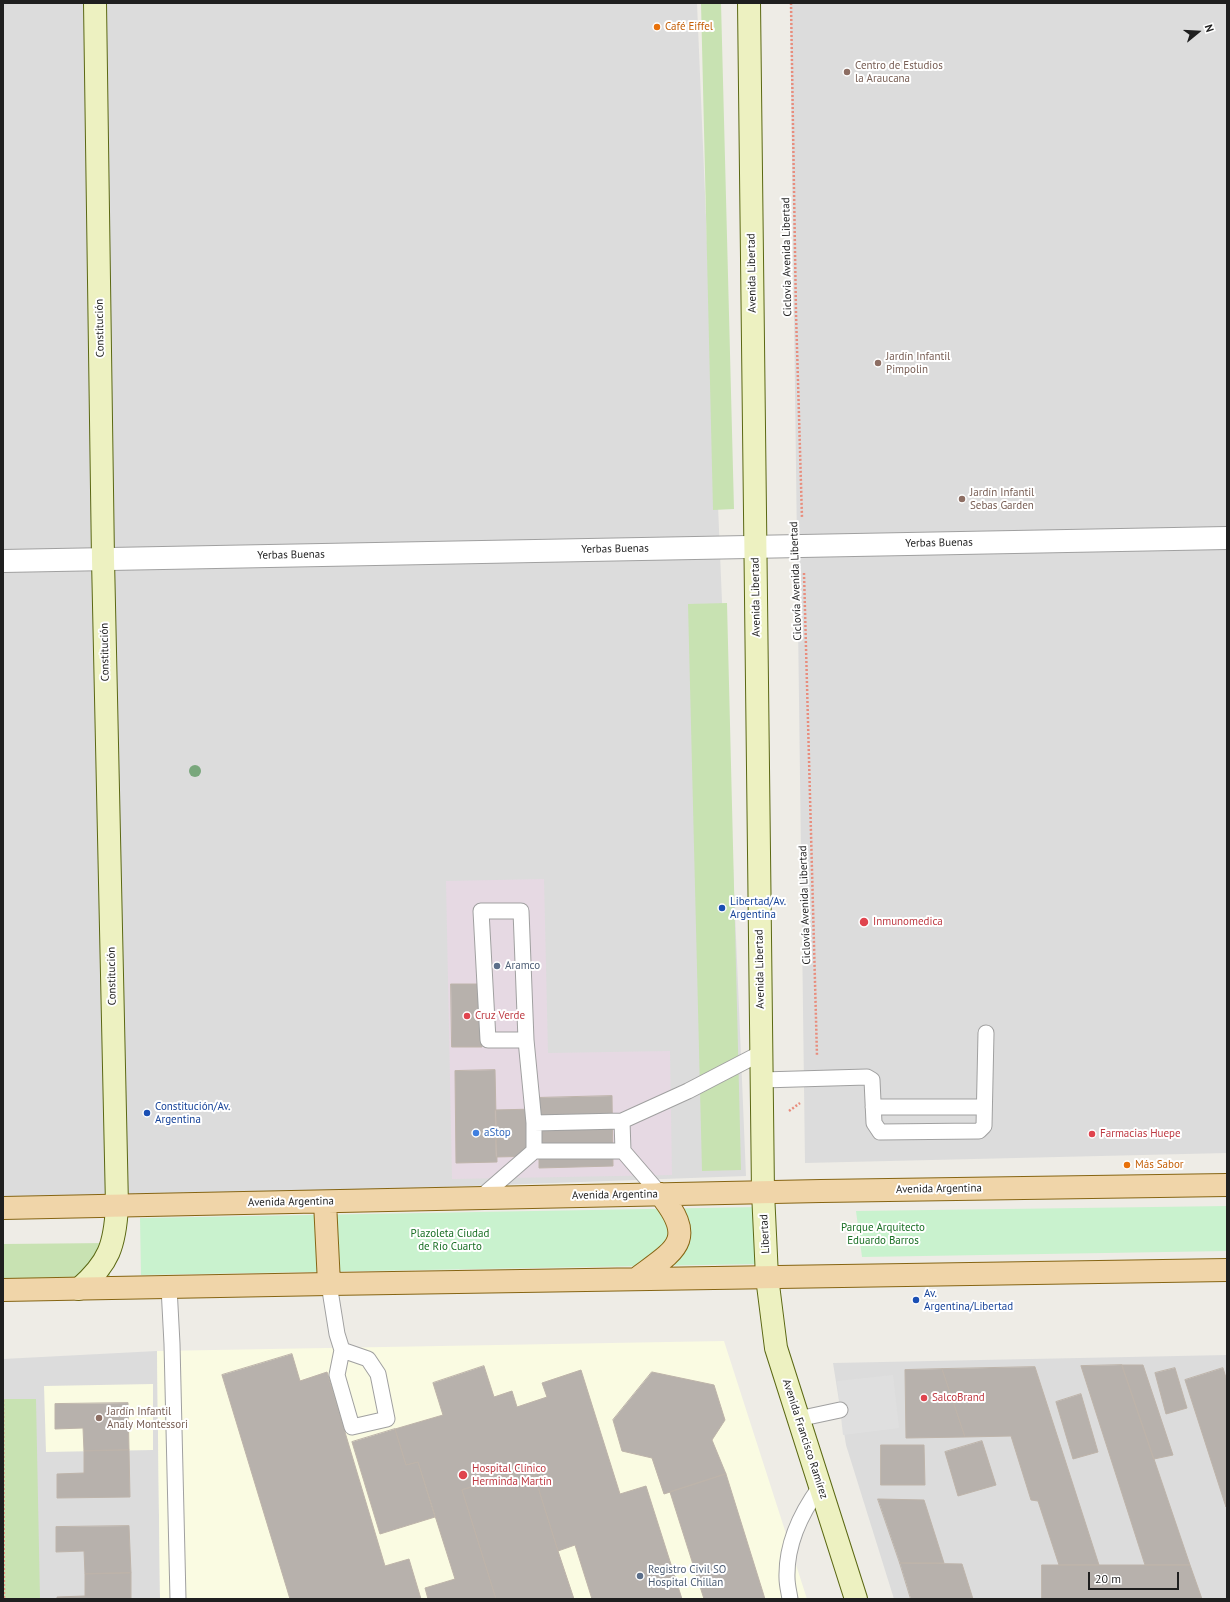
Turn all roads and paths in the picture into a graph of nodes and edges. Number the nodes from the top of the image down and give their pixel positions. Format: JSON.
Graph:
{"nodes":[{"id":1,"x":95,"y":3,"type":"edge"},
{"id":2,"x":748,"y":3,"type":"edge"},
{"id":3,"x":791,"y":3,"type":"edge"},
{"id":4,"x":1227,"y":538,"type":"edge"},
{"id":5,"x":803,"y":546,"type":"junction"},
{"id":6,"x":756,"y":547,"type":"junction"},
{"id":7,"x":103,"y":559,"type":"junction"},
{"id":8,"x":3,"y":561,"type":"edge"},
{"id":9,"x":986,"y":1032,"type":"dead end"},
{"id":10,"x":526,"y":1040,"type":"junction"},
{"id":11,"x":761,"y":1052,"type":"junction"},
{"id":12,"x":818,"y":1078,"type":"junction"},
{"id":13,"x":762,"y":1080,"type":"junction"},
{"id":14,"x":873,"y":1107,"type":"junction"},
{"id":15,"x":984,"y":1107,"type":"junction"},
{"id":16,"x":622,"y":1121,"type":"junction"},
{"id":17,"x":534,"y":1123,"type":"junction"},
{"id":18,"x":762,"y":1129,"type":"junction"},
{"id":19,"x":534,"y":1151,"type":"junction"},
{"id":20,"x":623,"y":1151,"type":"junction"},
{"id":21,"x":1227,"y":1185,"type":"edge"},
{"id":22,"x":763,"y":1192,"type":"junction"},
{"id":23,"x":660,"y":1194,"type":"junction"},
{"id":24,"x":480,"y":1198,"type":"junction"},
{"id":25,"x":325,"y":1202,"type":"junction"},
{"id":26,"x":117,"y":1206,"type":"junction"},
{"id":27,"x":3,"y":1208,"type":"edge"},
{"id":28,"x":1227,"y":1270,"type":"edge"},
{"id":29,"x":767,"y":1277,"type":"junction"},
{"id":30,"x":636,"y":1279,"type":"junction"},
{"id":31,"x":329,"y":1284,"type":"junction"},
{"id":32,"x":169,"y":1287,"type":"junction"},
{"id":33,"x":79,"y":1289,"type":"junction"},
{"id":34,"x":3,"y":1290,"type":"edge"},
{"id":35,"x":342,"y":1350,"type":"junction"},
{"id":36,"x":3,"y":1400,"type":"edge"},
{"id":37,"x":840,"y":1410,"type":"dead end"},
{"id":38,"x":798,"y":1419,"type":"junction"},
{"id":39,"x":820,"y":1487,"type":"junction"},
{"id":40,"x":4,"y":1599,"type":"edge"},
{"id":41,"x":178,"y":1599,"type":"edge"},
{"id":42,"x":790,"y":1599,"type":"edge"},
{"id":43,"x":856,"y":1599,"type":"edge"}],
"edges":[{"from":1,"to":7,"type":"main road","name":"Constitución"},
{"from":2,"to":6,"type":"main road","name":"Avenida Libertad"},
{"from":3,"to":5,"type":"path","name":"Ciclovía Avenida Libertad"},
{"from":4,"to":5,"type":"street","name":"Yerbas Buenas"},
{"from":5,"to":6,"type":"street","name":"Yerbas Buenas"},
{"from":5,"to":12,"type":"path","name":"Ciclovía Avenida Libertad"},
{"from":6,"to":7,"type":"street","name":"Yerbas Buenas"},
{"from":6,"to":11,"type":"main road","name":"Avenida Libertad"},
{"from":7,"to":8,"type":"street","name":"Yerbas Buenas"},
{"from":7,"to":26,"type":"main road","name":"Constitución"},
{"from":9,"to":15,"type":"lane"},
{"from":10,"to":10,"type":"lane"},
{"from":10,"to":17,"type":"lane"},
{"from":11,"to":13,"type":"main road","name":"Avenida Libertad"},
{"from":11,"to":16,"type":"lane"},
{"from":12,"to":13,"type":"lane"},
{"from":12,"to":14,"type":"lane"},
{"from":12,"to":18,"type":"path","name":"Ciclovía Avenida Libertad"},
{"from":13,"to":18,"type":"main road","name":"Avenida Libertad"},
{"from":14,"to":15,"type":"lane"},
{"from":14,"to":15,"type":"lane"},
{"from":16,"to":17,"type":"lane"},
{"from":16,"to":20,"type":"lane"},
{"from":17,"to":19,"type":"lane"},
{"from":18,"to":22,"type":"main road","name":"Avenida Libertad"},
{"from":19,"to":20,"type":"lane"},
{"from":19,"to":24,"type":"lane"},
{"from":20,"to":23,"type":"lane"},
{"from":21,"to":22,"type":"main road","name":"Avenida Argentina"},
{"from":22,"to":23,"type":"main road","name":"Avenida Argentina"},
{"from":22,"to":29,"type":"main road","name":"Libertad"},
{"from":23,"to":24,"type":"main road","name":"Avenida Argentina"},
{"from":23,"to":30,"type":"main road"},
{"from":24,"to":25,"type":"main road","name":"Avenida Argentina"},
{"from":25,"to":26,"type":"main road","name":"Avenida Argentina"},
{"from":25,"to":31,"type":"main road"},
{"from":26,"to":27,"type":"main road","name":"Avenida Argentina"},
{"from":26,"to":33,"type":"main road","name":"Constitución"},
{"from":28,"to":29,"type":"main road"},
{"from":29,"to":30,"type":"main road"},
{"from":29,"to":38,"type":"main road","name":"Avenida Francisco Ramírez"},
{"from":30,"to":31,"type":"main road"},
{"from":31,"to":32,"type":"main road"},
{"from":31,"to":35,"type":"lane"},
{"from":32,"to":33,"type":"main road"},
{"from":32,"to":41,"type":"lane"},
{"from":33,"to":34,"type":"main road"},
{"from":35,"to":35,"type":"lane"},
{"from":36,"to":40,"type":"path"},
{"from":37,"to":38,"type":"lane"},
{"from":38,"to":39,"type":"main road","name":"Avenida Francisco Ramírez"},
{"from":39,"to":42,"type":"lane"},
{"from":39,"to":43,"type":"main road","name":"Avenida Francisco Ramírez"}]}
